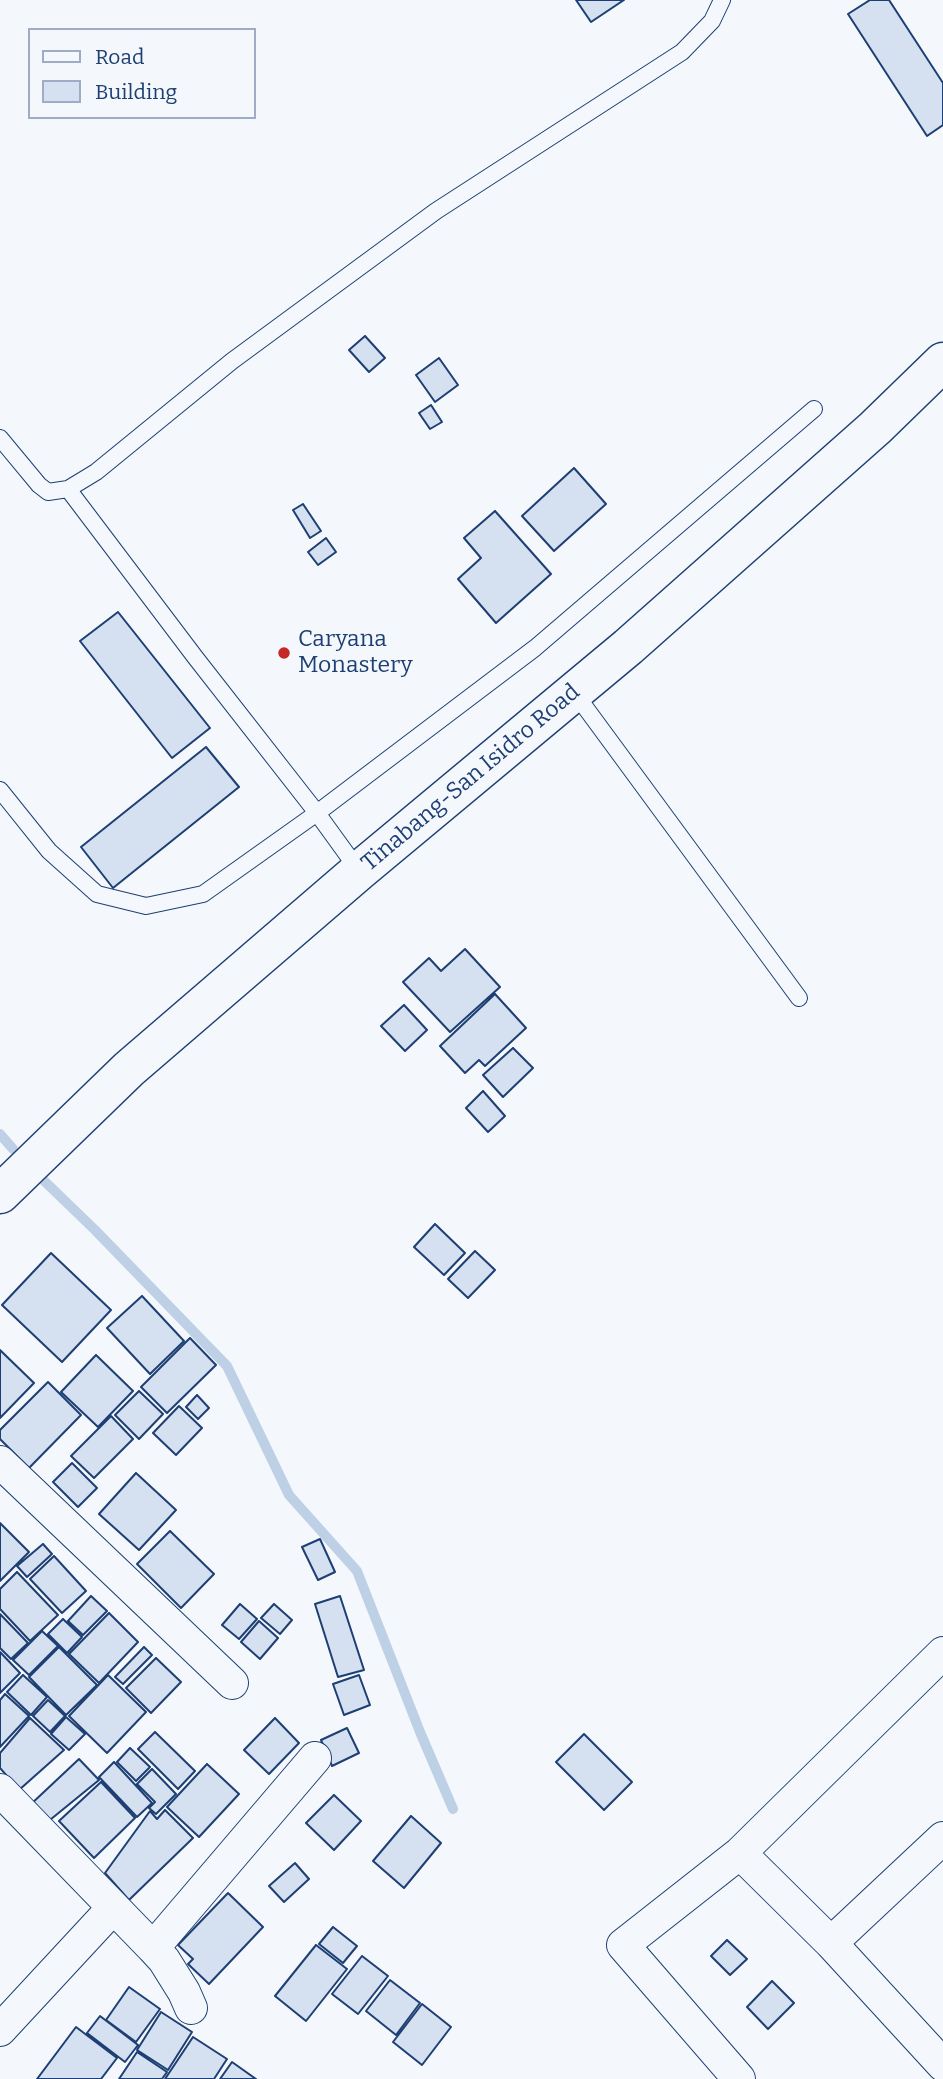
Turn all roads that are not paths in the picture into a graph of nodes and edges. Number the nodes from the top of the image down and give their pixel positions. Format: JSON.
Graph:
{"nodes":[{"id":1,"x":722,"y":0,"type":"edge"},
{"id":2,"x":943,"y":362,"type":"edge"},
{"id":3,"x":814,"y":409,"type":"dead end"},
{"id":4,"x":0,"y":438,"type":"edge"},
{"id":5,"x":68,"y":489,"type":"junction"},
{"id":6,"x":574,"y":692,"type":"junction"},
{"id":7,"x":0,"y":790,"type":"edge"},
{"id":8,"x":317,"y":813,"type":"junction"},
{"id":9,"x":359,"y":871,"type":"junction"},
{"id":10,"x":799,"y":998,"type":"dead end"},
{"id":11,"x":0,"y":1194,"type":"edge"},
{"id":12,"x":0,"y":1462,"type":"edge"},
{"id":13,"x":943,"y":1653,"type":"edge"},
{"id":14,"x":232,"y":1683,"type":"dead end"},
{"id":15,"x":315,"y":1758,"type":"dead end"},
{"id":16,"x":0,"y":1790,"type":"edge"},
{"id":17,"x":943,"y":1838,"type":"edge"},
{"id":18,"x":740,"y":1853,"type":"junction"},
{"id":19,"x":113,"y":1908,"type":"junction"},
{"id":20,"x":831,"y":1943,"type":"junction"},
{"id":21,"x":153,"y":1948,"type":"junction"},
{"id":22,"x":191,"y":2008,"type":"dead end"},
{"id":23,"x":0,"y":2030,"type":"edge"},
{"id":24,"x":939,"y":2054,"type":"edge"},
{"id":25,"x":739,"y":2079,"type":"edge"}],
"edges":[{"from":1,"to":5,"type":"lane"},
{"from":2,"to":6,"type":"street","name":"Tinabang-San Isidro Road"},
{"from":3,"to":8,"type":"lane"},
{"from":4,"to":5,"type":"lane"},
{"from":5,"to":8,"type":"lane"},
{"from":6,"to":9,"type":"street","name":"Tinabang-San Isidro Road"},
{"from":6,"to":10,"type":"lane"},
{"from":7,"to":8,"type":"lane"},
{"from":8,"to":9,"type":"lane"},
{"from":9,"to":11,"type":"street","name":"Tinabang-San Isidro Road"},
{"from":12,"to":14,"type":"street"},
{"from":13,"to":18,"type":"street"},
{"from":15,"to":21,"type":"street"},
{"from":16,"to":19,"type":"street"},
{"from":17,"to":20,"type":"street"},
{"from":18,"to":20,"type":"street"},
{"from":18,"to":25,"type":"street"},
{"from":19,"to":21,"type":"street"},
{"from":19,"to":23,"type":"street"},
{"from":20,"to":24,"type":"street"},
{"from":21,"to":22,"type":"street"}]}
